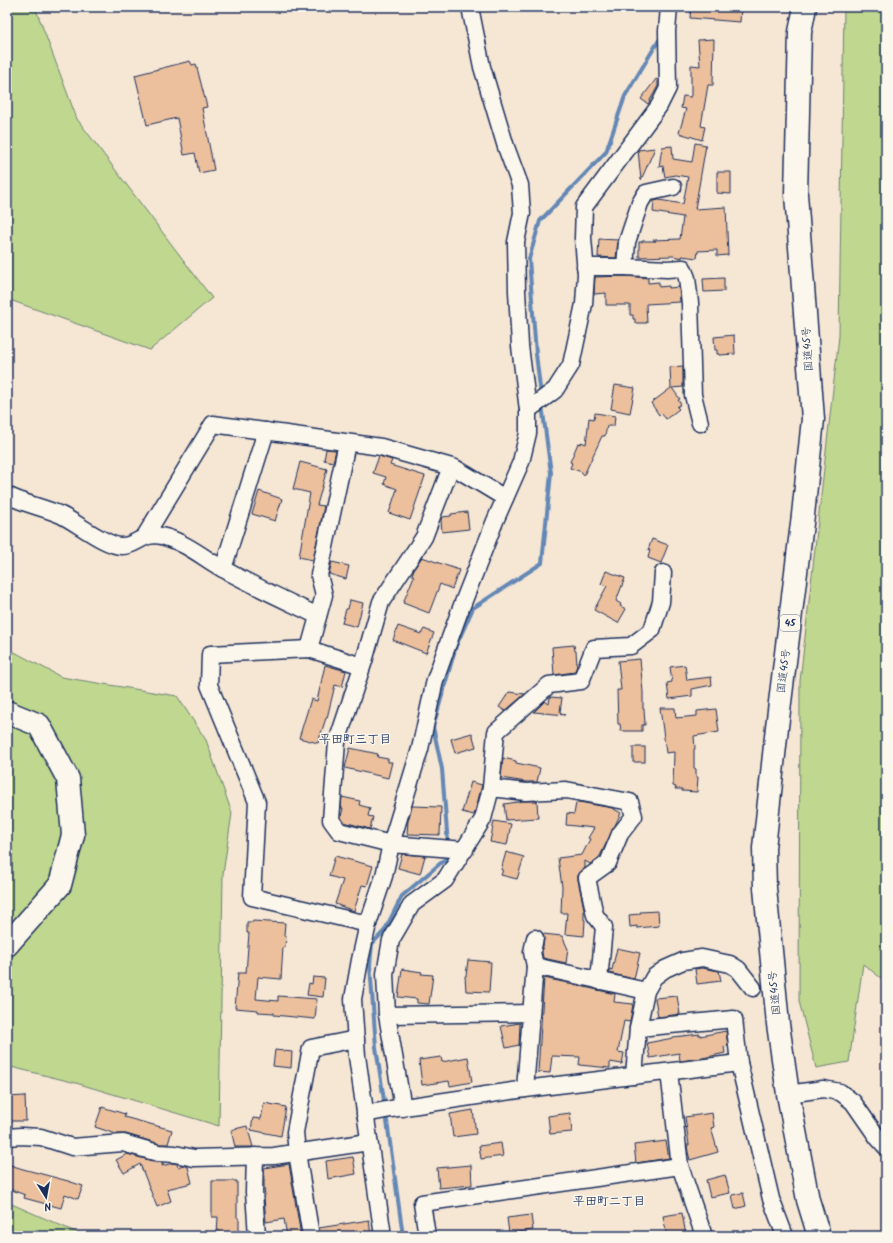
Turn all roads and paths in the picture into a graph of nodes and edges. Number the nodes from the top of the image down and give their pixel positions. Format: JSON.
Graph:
{"nodes":[{"id":1,"x":470,"y":7,"type":"edge"},
{"id":2,"x":669,"y":7,"type":"edge"},
{"id":3,"x":805,"y":7,"type":"edge"},
{"id":4,"x":673,"y":187,"type":"dead end"},
{"id":5,"x":625,"y":267,"type":"junction"},
{"id":6,"x":585,"y":268,"type":"junction"},
{"id":7,"x":531,"y":408,"type":"junction"},
{"id":8,"x":700,"y":423,"type":"dead end"},
{"id":9,"x":266,"y":432,"type":"junction"},
{"id":10,"x":347,"y":442,"type":"junction"},
{"id":11,"x":450,"y":467,"type":"junction"},
{"id":12,"x":7,"y":495,"type":"edge"},
{"id":13,"x":505,"y":498,"type":"junction"},
{"id":14,"x":145,"y":536,"type":"junction"},
{"id":15,"x":223,"y":569,"type":"junction"},
{"id":16,"x":663,"y":573,"type":"dead end"},
{"id":17,"x":318,"y":616,"type":"junction"},
{"id":18,"x":310,"y":649,"type":"junction"},
{"id":19,"x":362,"y":666,"type":"junction"},
{"id":20,"x":7,"y":712,"type":"edge"},
{"id":21,"x":491,"y":788,"type":"junction"},
{"id":22,"x":391,"y":844,"type":"junction"},
{"id":23,"x":454,"y":849,"type":"junction"},
{"id":24,"x":368,"y":924,"type":"junction"},
{"id":25,"x":535,"y":938,"type":"dead end"},
{"id":26,"x":7,"y":945,"type":"edge"},
{"id":27,"x":535,"y":966,"type":"junction"},
{"id":28,"x":599,"y":981,"type":"junction"},
{"id":29,"x":753,"y":988,"type":"dead end"},
{"id":30,"x":646,"y":991,"type":"junction"},
{"id":31,"x":531,"y":1013,"type":"junction"},
{"id":32,"x":387,"y":1015,"type":"junction"},
{"id":33,"x":638,"y":1028,"type":"junction"},
{"id":34,"x":356,"y":1039,"type":"junction"},
{"id":35,"x":739,"y":1063,"type":"junction"},
{"id":36,"x":669,"y":1072,"type":"junction"},
{"id":37,"x":634,"y":1076,"type":"junction"},
{"id":38,"x":525,"y":1089,"type":"junction"},
{"id":39,"x":788,"y":1094,"type":"junction"},
{"id":40,"x":384,"y":1111,"type":"junction"},
{"id":41,"x":7,"y":1138,"type":"edge"},
{"id":42,"x":369,"y":1142,"type":"junction"},
{"id":43,"x":886,"y":1147,"type":"edge"},
{"id":44,"x":297,"y":1153,"type":"junction"},
{"id":45,"x":255,"y":1156,"type":"junction"},
{"id":46,"x":680,"y":1166,"type":"junction"},
{"id":47,"x":257,"y":1236,"type":"edge"},
{"id":48,"x":311,"y":1236,"type":"edge"},
{"id":49,"x":383,"y":1236,"type":"edge"},
{"id":50,"x":427,"y":1236,"type":"edge"},
{"id":51,"x":704,"y":1236,"type":"edge"},
{"id":52,"x":785,"y":1236,"type":"edge"},
{"id":53,"x":819,"y":1236,"type":"edge"}],
"edges":[{"from":1,"to":7,"type":"street"},
{"from":2,"to":6,"type":"street"},
{"from":3,"to":39,"type":"main road","name":"国道45号","number":"45"},
{"from":4,"to":5,"type":"street"},
{"from":5,"to":6,"type":"street"},
{"from":5,"to":8,"type":"street"},
{"from":6,"to":7,"type":"street"},
{"from":7,"to":13,"type":"street"},
{"from":9,"to":10,"type":"street"},
{"from":9,"to":14,"type":"street"},
{"from":9,"to":15,"type":"street"},
{"from":10,"to":11,"type":"street"},
{"from":10,"to":17,"type":"street"},
{"from":11,"to":13,"type":"street"},
{"from":11,"to":19,"type":"street"},
{"from":12,"to":14,"type":"street"},
{"from":13,"to":22,"type":"street"},
{"from":14,"to":15,"type":"street"},
{"from":15,"to":17,"type":"street"},
{"from":16,"to":21,"type":"street"},
{"from":17,"to":18,"type":"street"},
{"from":18,"to":19,"type":"street"},
{"from":18,"to":24,"type":"street"},
{"from":19,"to":22,"type":"street"},
{"from":20,"to":26,"type":"main road"},
{"from":21,"to":23,"type":"street"},
{"from":21,"to":28,"type":"street"},
{"from":22,"to":23,"type":"street"},
{"from":22,"to":24,"type":"street"},
{"from":23,"to":32,"type":"street"},
{"from":24,"to":34,"type":"street"},
{"from":25,"to":27,"type":"street"},
{"from":27,"to":28,"type":"street"},
{"from":27,"to":31,"type":"street"},
{"from":28,"to":30,"type":"street"},
{"from":29,"to":30,"type":"street"},
{"from":30,"to":33,"type":"street"},
{"from":31,"to":32,"type":"street"},
{"from":31,"to":38,"type":"street"},
{"from":32,"to":40,"type":"street"},
{"from":33,"to":35,"type":"street"},
{"from":33,"to":37,"type":"street"},
{"from":34,"to":40,"type":"street"},
{"from":34,"to":44,"type":"street"},
{"from":35,"to":36,"type":"street"},
{"from":35,"to":52,"type":"street"},
{"from":36,"to":37,"type":"street"},
{"from":36,"to":46,"type":"street"},
{"from":37,"to":38,"type":"street"},
{"from":38,"to":40,"type":"street"},
{"from":39,"to":43,"type":"street"},
{"from":39,"to":53,"type":"main road","name":"国道45号","number":"45"},
{"from":40,"to":42,"type":"street"},
{"from":41,"to":45,"type":"street"},
{"from":42,"to":44,"type":"street"},
{"from":42,"to":49,"type":"street"},
{"from":44,"to":45,"type":"street"},
{"from":44,"to":48,"type":"street"},
{"from":45,"to":47,"type":"street"},
{"from":46,"to":50,"type":"street"},
{"from":46,"to":51,"type":"street"}]}
